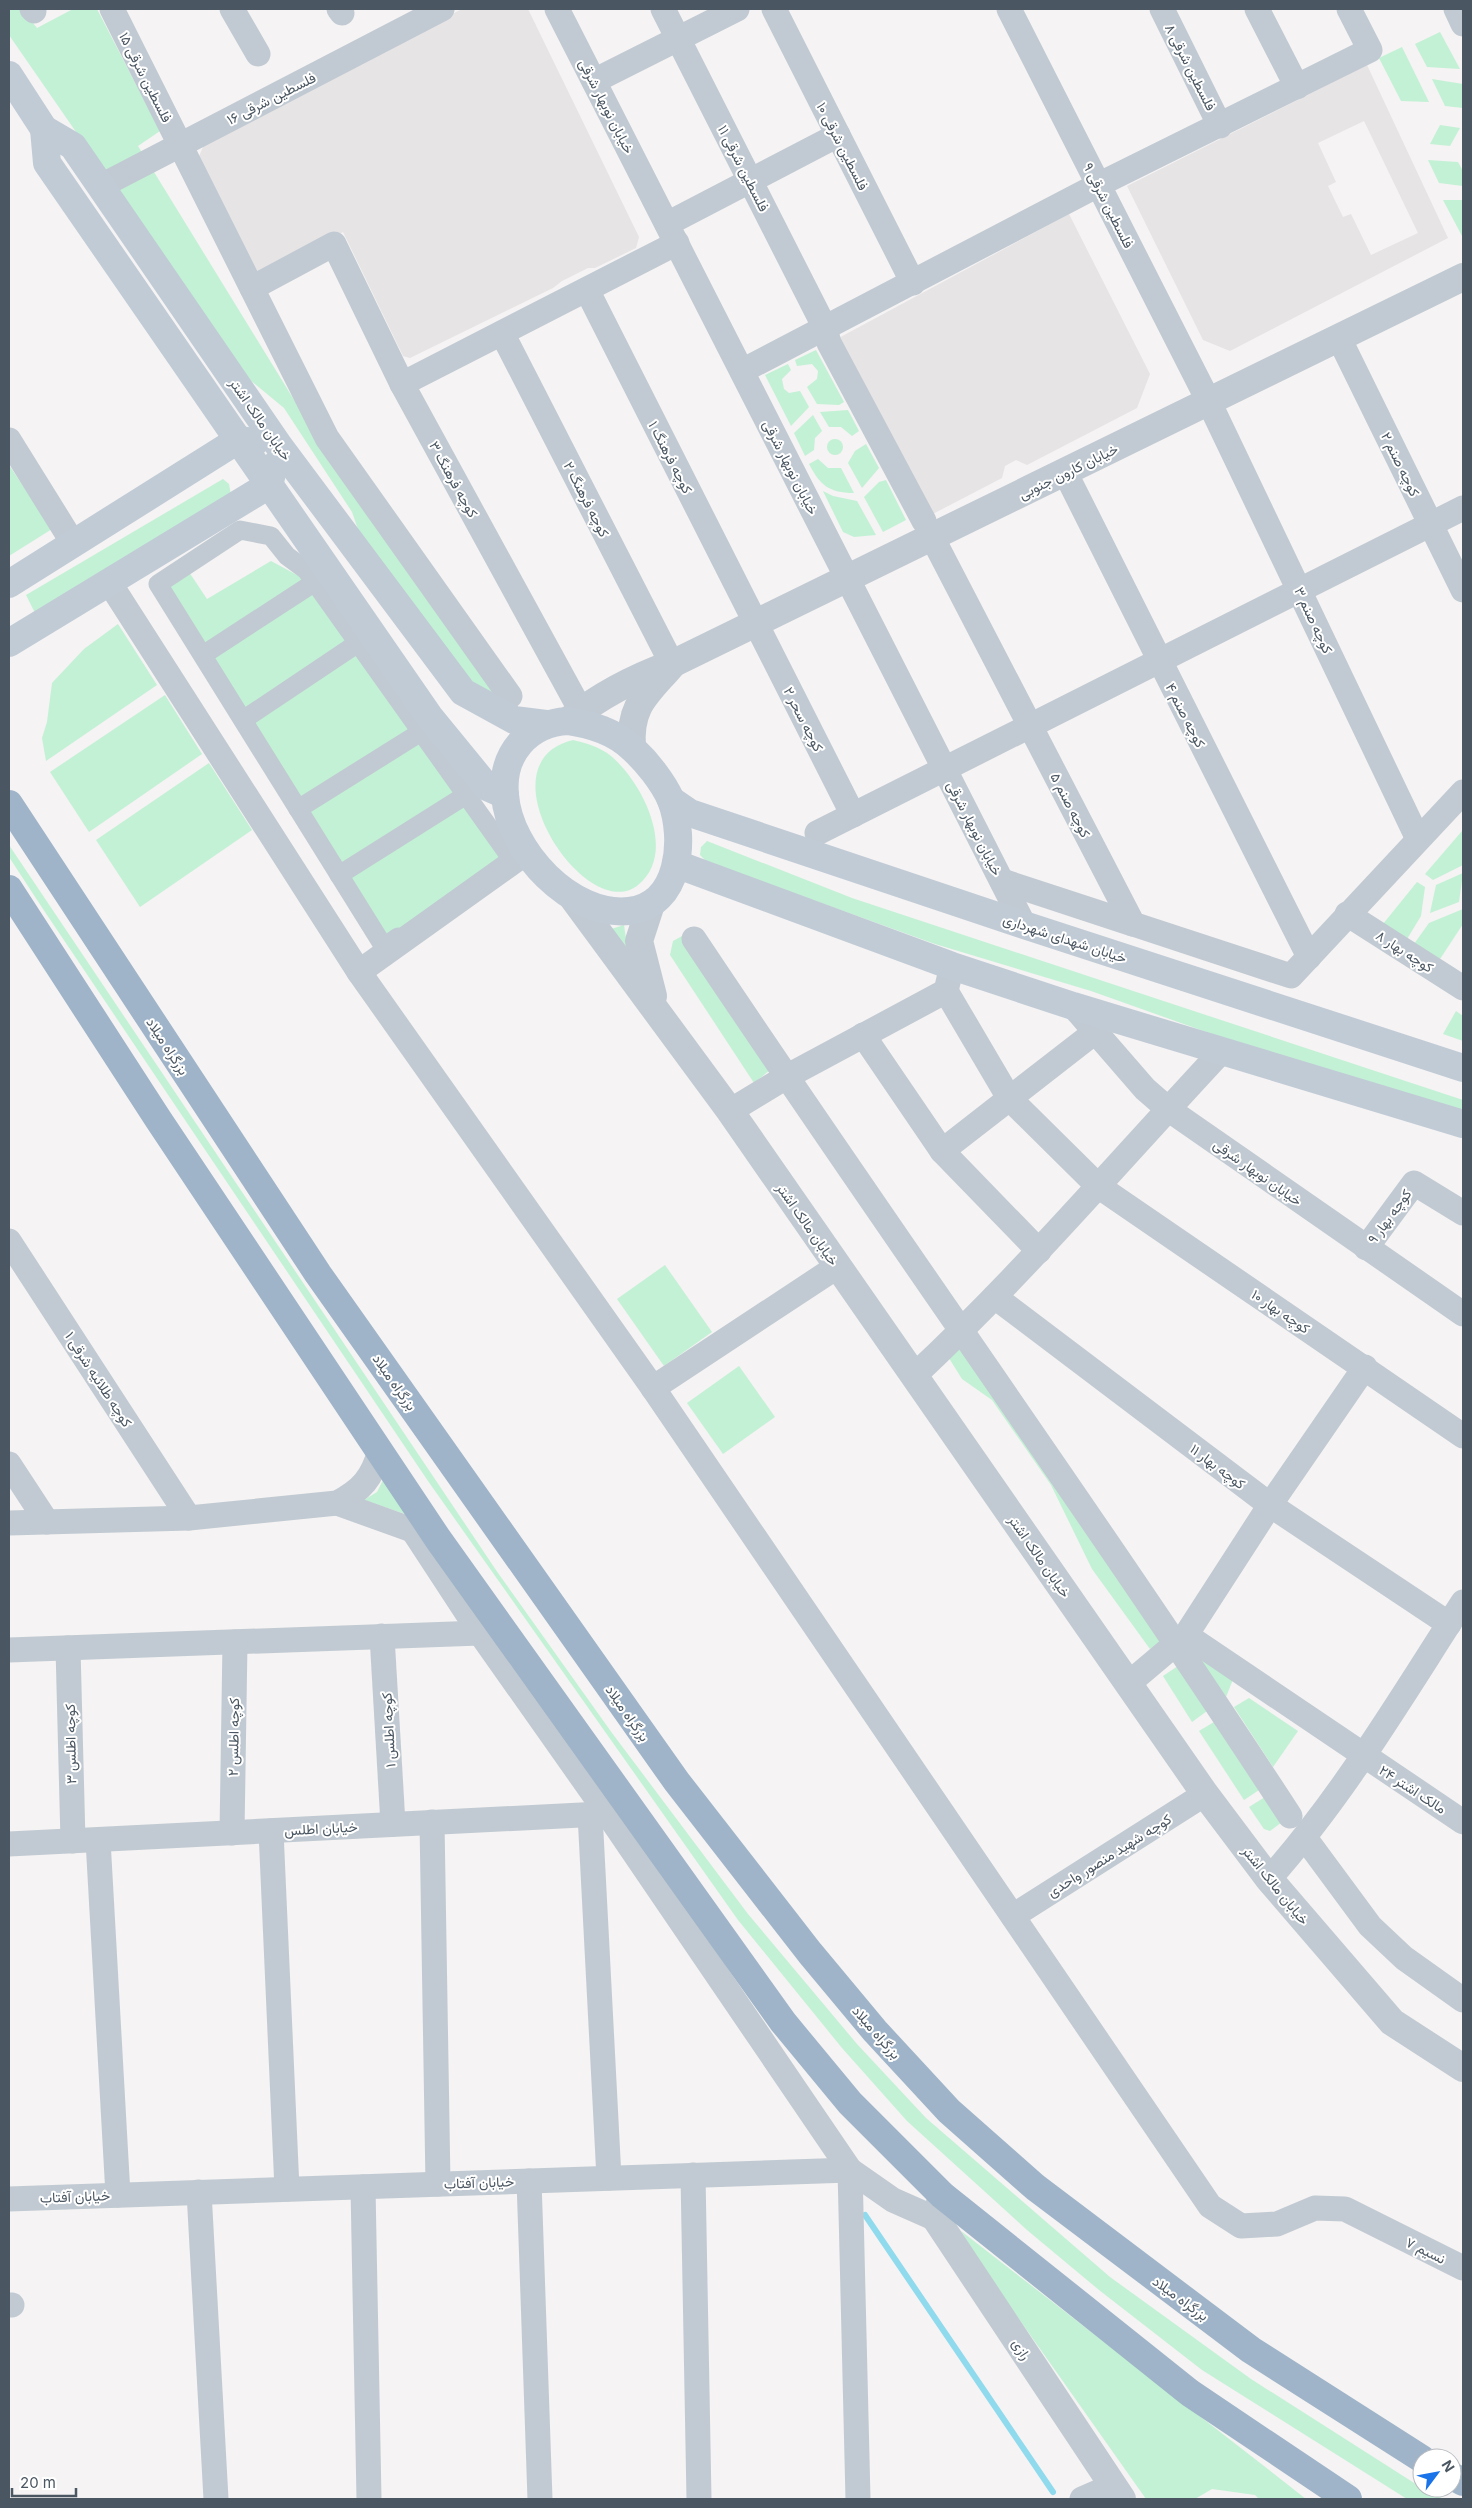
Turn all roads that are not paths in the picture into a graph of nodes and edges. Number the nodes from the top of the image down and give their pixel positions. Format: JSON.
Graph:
{"nodes":[{"id":1,"x":112,"y":9,"type":"edge"},
{"id":2,"x":232,"y":9,"type":"edge"},
{"id":3,"x":442,"y":9,"type":"edge"},
{"id":4,"x":557,"y":9,"type":"edge"},
{"id":5,"x":663,"y":9,"type":"edge"},
{"id":6,"x":737,"y":9,"type":"edge"},
{"id":7,"x":774,"y":9,"type":"edge"},
{"id":8,"x":1009,"y":9,"type":"edge"},
{"id":9,"x":1162,"y":9,"type":"edge"},
{"id":10,"x":1257,"y":9,"type":"edge"},
{"id":11,"x":1349,"y":9,"type":"edge"},
{"id":12,"x":1456,"y":9,"type":"edge"},
{"id":13,"x":1463,"y":24,"type":"edge"},
{"id":14,"x":678,"y":38,"type":"junction"},
{"id":15,"x":258,"y":54,"type":"dead end"},
{"id":16,"x":9,"y":75,"type":"edge"},
{"id":17,"x":594,"y":80,"type":"junction"},
{"id":18,"x":1297,"y":87,"type":"junction"},
{"id":19,"x":1220,"y":126,"type":"junction"},
{"id":20,"x":44,"y":129,"type":"junction"},
{"id":21,"x":838,"y":134,"type":"junction"},
{"id":22,"x":181,"y":144,"type":"junction"},
{"id":23,"x":750,"y":180,"type":"junction"},
{"id":24,"x":1098,"y":185,"type":"junction"},
{"id":25,"x":100,"y":186,"type":"junction"},
{"id":26,"x":672,"y":233,"type":"junction"},
{"id":27,"x":1463,"y":278,"type":"edge"},
{"id":28,"x":913,"y":283,"type":"junction"},
{"id":29,"x":252,"y":288,"type":"junction"},
{"id":30,"x":587,"y":290,"type":"junction"},
{"id":31,"x":825,"y":328,"type":"junction"},
{"id":32,"x":502,"y":333,"type":"junction"},
{"id":33,"x":1339,"y":338,"type":"junction"},
{"id":34,"x":742,"y":371,"type":"junction"},
{"id":35,"x":402,"y":384,"type":"junction"},
{"id":36,"x":1209,"y":402,"type":"junction"},
{"id":37,"x":9,"y":440,"type":"edge"},
{"id":38,"x":238,"y":440,"type":"junction"},
{"id":39,"x":279,"y":446,"type":"junction"},
{"id":40,"x":1065,"y":472,"type":"junction"},
{"id":41,"x":269,"y":485,"type":"junction"},
{"id":42,"x":1463,"y":508,"type":"edge"},
{"id":43,"x":1430,"y":524,"type":"junction"},
{"id":44,"x":928,"y":529,"type":"junction"},
{"id":45,"x":74,"y":543,"type":"junction"},
{"id":46,"x":848,"y":579,"type":"junction"},
{"id":47,"x":109,"y":582,"type":"junction"},
{"id":48,"x":315,"y":582,"type":"junction"},
{"id":49,"x":9,"y":584,"type":"edge"},
{"id":50,"x":1300,"y":590,"type":"junction"},
{"id":51,"x":1463,"y":590,"type":"edge"},
{"id":52,"x":756,"y":624,"type":"junction"},
{"id":53,"x":9,"y":642,"type":"edge"},
{"id":54,"x":358,"y":643,"type":"junction"},
{"id":55,"x":203,"y":655,"type":"junction"},
{"id":56,"x":1159,"y":661,"type":"junction"},
{"id":57,"x":672,"y":664,"type":"junction"},
{"id":58,"x":510,"y":696,"type":"dead end"},
{"id":59,"x":565,"y":718,"type":"junction"},
{"id":60,"x":243,"y":720,"type":"junction"},
{"id":61,"x":1031,"y":726,"type":"junction"},
{"id":62,"x":421,"y":732,"type":"junction"},
{"id":63,"x":632,"y":748,"type":"junction"},
{"id":64,"x":944,"y":769,"type":"junction"},
{"id":65,"x":505,"y":795,"type":"junction"},
{"id":66,"x":466,"y":796,"type":"junction"},
{"id":67,"x":671,"y":800,"type":"junction"},
{"id":68,"x":1460,"y":801,"type":"edge"},
{"id":69,"x":9,"y":804,"type":"edge"},
{"id":70,"x":298,"y":809,"type":"junction"},
{"id":71,"x":853,"y":815,"type":"junction"},
{"id":72,"x":817,"y":833,"type":"dead end"},
{"id":73,"x":1418,"y":839,"type":"junction"},
{"id":74,"x":516,"y":856,"type":"junction"},
{"id":75,"x":676,"y":864,"type":"junction"},
{"id":76,"x":339,"y":875,"type":"junction"},
{"id":77,"x":1002,"y":881,"type":"junction"},
{"id":78,"x":9,"y":889,"type":"edge"},
{"id":79,"x":573,"y":898,"type":"junction"},
{"id":80,"x":651,"y":904,"type":"junction"},
{"id":81,"x":1347,"y":914,"type":"junction"},
{"id":82,"x":1133,"y":924,"type":"junction"},
{"id":83,"x":1024,"y":925,"type":"junction"},
{"id":84,"x":694,"y":939,"type":"dead end"},
{"id":85,"x":1309,"y":957,"type":"junction"},
{"id":86,"x":359,"y":972,"type":"junction"},
{"id":87,"x":949,"y":978,"type":"junction"},
{"id":88,"x":1463,"y":988,"type":"edge"},
{"id":89,"x":1073,"y":1006,"type":"junction"},
{"id":90,"x":656,"y":1008,"type":"junction"},
{"id":91,"x":1095,"y":1032,"type":"junction"},
{"id":92,"x":863,"y":1035,"type":"junction"},
{"id":93,"x":1222,"y":1052,"type":"junction"},
{"id":94,"x":1463,"y":1068,"type":"edge"},
{"id":95,"x":786,"y":1076,"type":"junction"},
{"id":96,"x":1010,"y":1098,"type":"junction"},
{"id":97,"x":1168,"y":1109,"type":"junction"},
{"id":98,"x":730,"y":1111,"type":"junction"},
{"id":99,"x":1463,"y":1124,"type":"edge"},
{"id":100,"x":942,"y":1150,"type":"junction"},
{"id":101,"x":1098,"y":1186,"type":"junction"},
{"id":102,"x":1463,"y":1213,"type":"edge"},
{"id":103,"x":9,"y":1241,"type":"edge"},
{"id":104,"x":1366,"y":1248,"type":"junction"},
{"id":105,"x":1039,"y":1251,"type":"junction"},
{"id":106,"x":838,"y":1266,"type":"junction"},
{"id":107,"x":995,"y":1296,"type":"junction"},
{"id":108,"x":1463,"y":1314,"type":"edge"},
{"id":109,"x":961,"y":1332,"type":"junction"},
{"id":110,"x":1364,"y":1367,"type":"junction"},
{"id":111,"x":915,"y":1374,"type":"junction"},
{"id":112,"x":653,"y":1388,"type":"junction"},
{"id":113,"x":1463,"y":1436,"type":"edge"},
{"id":114,"x":380,"y":1450,"type":"junction"},
{"id":115,"x":9,"y":1464,"type":"edge"},
{"id":116,"x":337,"y":1503,"type":"junction"},
{"id":117,"x":1270,"y":1505,"type":"junction"},
{"id":118,"x":189,"y":1518,"type":"junction"},
{"id":119,"x":46,"y":1522,"type":"junction"},
{"id":120,"x":9,"y":1523,"type":"edge"},
{"id":121,"x":412,"y":1530,"type":"junction"},
{"id":122,"x":438,"y":1539,"type":"junction"},
{"id":123,"x":1463,"y":1602,"type":"edge"},
{"id":124,"x":1449,"y":1624,"type":"junction"},
{"id":125,"x":480,"y":1633,"type":"junction"},
{"id":126,"x":382,"y":1636,"type":"junction"},
{"id":127,"x":1182,"y":1639,"type":"junction"},
{"id":128,"x":234,"y":1642,"type":"junction"},
{"id":129,"x":68,"y":1648,"type":"junction"},
{"id":130,"x":9,"y":1650,"type":"edge"},
{"id":131,"x":1128,"y":1684,"type":"junction"},
{"id":132,"x":1363,"y":1756,"type":"junction"},
{"id":133,"x":1205,"y":1794,"type":"junction"},
{"id":134,"x":634,"y":1812,"type":"junction"},
{"id":135,"x":598,"y":1814,"type":"junction"},
{"id":136,"x":1290,"y":1816,"type":"dead end"},
{"id":137,"x":432,"y":1822,"type":"junction"},
{"id":138,"x":1463,"y":1822,"type":"edge"},
{"id":139,"x":393,"y":1824,"type":"junction"},
{"id":140,"x":271,"y":1831,"type":"junction"},
{"id":141,"x":232,"y":1833,"type":"junction"},
{"id":142,"x":1305,"y":1838,"type":"junction"},
{"id":143,"x":98,"y":1840,"type":"junction"},
{"id":144,"x":73,"y":1841,"type":"junction"},
{"id":145,"x":9,"y":1844,"type":"edge"},
{"id":146,"x":1269,"y":1879,"type":"junction"},
{"id":147,"x":1012,"y":1916,"type":"junction"},
{"id":148,"x":1463,"y":2000,"type":"edge"},
{"id":149,"x":1463,"y":2068,"type":"edge"},
{"id":150,"x":850,"y":2170,"type":"junction"},
{"id":151,"x":693,"y":2175,"type":"junction"},
{"id":152,"x":609,"y":2178,"type":"junction"},
{"id":153,"x":529,"y":2181,"type":"junction"},
{"id":154,"x":438,"y":2184,"type":"junction"},
{"id":155,"x":363,"y":2186,"type":"junction"},
{"id":156,"x":287,"y":2189,"type":"junction"},
{"id":157,"x":199,"y":2192,"type":"junction"},
{"id":158,"x":118,"y":2195,"type":"junction"},
{"id":159,"x":9,"y":2199,"type":"edge"},
{"id":160,"x":939,"y":2207,"type":"junction"},
{"id":161,"x":1463,"y":2268,"type":"edge"},
{"id":162,"x":1412,"y":2453,"type":"edge"},
{"id":163,"x":1291,"y":2461,"type":"junction"},
{"id":164,"x":1116,"y":2495,"type":"edge"},
{"id":165,"x":216,"y":2499,"type":"edge"},
{"id":166,"x":369,"y":2499,"type":"edge"},
{"id":167,"x":540,"y":2499,"type":"edge"},
{"id":168,"x":699,"y":2499,"type":"edge"},
{"id":169,"x":858,"y":2499,"type":"edge"},
{"id":170,"x":1082,"y":2499,"type":"edge"},
{"id":171,"x":1331,"y":2499,"type":"edge"},
{"id":172,"x":1348,"y":2499,"type":"edge"}],
"edges":[{"from":1,"to":22,"type":"street","name":"فلسطین شرقی ۱۵"},
{"from":2,"to":15,"type":"street"},
{"from":3,"to":22,"type":"street","name":"فلسطین شرقی ۱۶"},
{"from":4,"to":17,"type":"street","name":"خیابان نوبهار شرقی"},
{"from":5,"to":14,"type":"street","name":"فلسطین شرقی ۱۱"},
{"from":6,"to":14,"type":"street"},
{"from":7,"to":21,"type":"street","name":"فلسطین شرقی ۱۰"},
{"from":8,"to":24,"type":"street","name":"فلسطین شرقی ۹"},
{"from":9,"to":19,"type":"street","name":"فلسطین شرقی ۸"},
{"from":10,"to":18,"type":"street"},
{"from":11,"to":18,"type":"street"},
{"from":12,"to":13,"type":"street"},
{"from":14,"to":17,"type":"street"},
{"from":14,"to":23,"type":"street","name":"فلسطین شرقی ۱۱"},
{"from":16,"to":20,"type":"main road","name":"خیابان مالک اشتر"},
{"from":17,"to":26,"type":"street","name":"خیابان نوبهار شرقی"},
{"from":18,"to":19,"type":"street"},
{"from":19,"to":24,"type":"street"},
{"from":20,"to":25,"type":"main road","name":"خیابان مالک اشتر"},
{"from":20,"to":38,"type":"main road"},
{"from":21,"to":23,"type":"street"},
{"from":21,"to":28,"type":"street","name":"فلسطین شرقی ۱۰"},
{"from":22,"to":25,"type":"street","name":"فلسطین شرقی ۱۶"},
{"from":22,"to":29,"type":"street","name":"فلسطین شرقی ۱۵"},
{"from":23,"to":26,"type":"street"},
{"from":23,"to":31,"type":"street","name":"فلسطین شرقی ۱۱"},
{"from":24,"to":28,"type":"street"},
{"from":24,"to":36,"type":"street","name":"فلسطین شرقی ۹"},
{"from":25,"to":39,"type":"main road","name":"خیابان مالک اشتر"},
{"from":26,"to":30,"type":"street"},
{"from":26,"to":34,"type":"street","name":"خیابان نوبهار شرقی"},
{"from":27,"to":33,"type":"street","name":"خیابان کارون جنوبی"},
{"from":28,"to":31,"type":"street"},
{"from":29,"to":35,"type":"street","name":"کوچه فرهنگ ۳"},
{"from":29,"to":58,"type":"street","name":"فلسطین شرقی ۱۵"},
{"from":30,"to":32,"type":"street"},
{"from":30,"to":52,"type":"street","name":"کوچه فرهنگ ۱"},
{"from":31,"to":34,"type":"street"},
{"from":31,"to":44,"type":"street","name":"فلسطین شرقی ۱۱"},
{"from":32,"to":35,"type":"street"},
{"from":32,"to":57,"type":"street","name":"کوچه فرهنگ ۲"},
{"from":33,"to":36,"type":"street","name":"خیابان کارون جنوبی"},
{"from":33,"to":43,"type":"street","name":"کوچه صنم ۲"},
{"from":34,"to":46,"type":"street","name":"خیابان نوبهار شرقی"},
{"from":35,"to":59,"type":"street","name":"کوچه فرهنگ ۳"},
{"from":36,"to":40,"type":"street","name":"خیابان کارون جنوبی"},
{"from":36,"to":50,"type":"street","name":"کوچه صنم ۳"},
{"from":37,"to":45,"type":"street"},
{"from":38,"to":39,"type":"main road"},
{"from":38,"to":41,"type":"main road"},
{"from":38,"to":45,"type":"main road"},
{"from":39,"to":41,"type":"main road"},
{"from":39,"to":59,"type":"main road","name":"خیابان مالک اشتر"},
{"from":40,"to":44,"type":"street","name":"خیابان کارون جنوبی"},
{"from":40,"to":56,"type":"street","name":"کوچه صنم ۴"},
{"from":41,"to":47,"type":"main road"},
{"from":41,"to":65,"type":"main road"},
{"from":42,"to":43,"type":"street"},
{"from":43,"to":50,"type":"street"},
{"from":43,"to":51,"type":"street","name":"کوچه صنم ۲"},
{"from":44,"to":46,"type":"street","name":"خیابان کارون جنوبی"},
{"from":44,"to":61,"type":"street","name":"کوچه صنم ۵"},
{"from":45,"to":49,"type":"main road"},
{"from":46,"to":52,"type":"street","name":"خیابان کارون جنوبی"},
{"from":46,"to":64,"type":"street","name":"خیابان نوبهار شرقی"},
{"from":47,"to":53,"type":"main road"},
{"from":47,"to":86,"type":"street","name":"نسیم ۷"},
{"from":48,"to":54,"type":"street"},
{"from":48,"to":55,"type":"street"},
{"from":48,"to":55,"type":"street"},
{"from":50,"to":56,"type":"street"},
{"from":50,"to":73,"type":"street","name":"کوچه صنم ۳"},
{"from":52,"to":57,"type":"street","name":"خیابان کارون جنوبی"},
{"from":52,"to":71,"type":"street","name":"کوچه سحر ۲"},
{"from":54,"to":60,"type":"street"},
{"from":54,"to":62,"type":"street"},
{"from":55,"to":60,"type":"street"},
{"from":56,"to":61,"type":"street"},
{"from":56,"to":85,"type":"street","name":"کوچه صنم ۴"},
{"from":57,"to":59,"type":"street","name":"خیابان کارون جنوبی"},
{"from":57,"to":63,"type":"street","name":"خیابان کارون جنوبی"},
{"from":59,"to":63,"type":"main road","name":"خیابان مالک اشتر"},
{"from":59,"to":65,"type":"main road"},
{"from":60,"to":70,"type":"street"},
{"from":61,"to":64,"type":"street"},
{"from":61,"to":82,"type":"street","name":"کوچه صنم ۵"},
{"from":62,"to":66,"type":"street"},
{"from":62,"to":70,"type":"street"},
{"from":63,"to":67,"type":"main road","name":"خیابان مالک اشتر"},
{"from":64,"to":71,"type":"street"},
{"from":64,"to":77,"type":"street","name":"خیابان نوبهار شرقی"},
{"from":65,"to":74,"type":"main road"},
{"from":66,"to":74,"type":"street"},
{"from":66,"to":76,"type":"street"},
{"from":67,"to":75,"type":"main road"},
{"from":67,"to":83,"type":"main road","name":"خیابان شهدای شهرداری"},
{"from":68,"to":73,"type":"street"},
{"from":69,"to":162,"type":"highway","name":"بزرگراه میلاد"},
{"from":70,"to":76,"type":"street"},
{"from":71,"to":72,"type":"street"},
{"from":73,"to":81,"type":"street"},
{"from":74,"to":76,"type":"street"},
{"from":74,"to":79,"type":"main road"},
{"from":74,"to":86,"type":"street"},
{"from":75,"to":80,"type":"main road"},
{"from":75,"to":87,"type":"main road"},
{"from":77,"to":82,"type":"street"},
{"from":77,"to":83,"type":"street","name":"خیابان نوبهار شرقی"},
{"from":78,"to":114,"type":"highway"},
{"from":79,"to":80,"type":"main road"},
{"from":79,"to":90,"type":"street","name":"خیابان مالک اشتر"},
{"from":80,"to":90,"type":"street","name":"خیابان مالک اشتر"},
{"from":81,"to":85,"type":"street"},
{"from":81,"to":88,"type":"street","name":"کوچه بهار ۸"},
{"from":82,"to":85,"type":"street"},
{"from":83,"to":94,"type":"main road","name":"خیابان شهدای شهرداری"},
{"from":84,"to":95,"type":"street"},
{"from":86,"to":112,"type":"street","name":"نسیم ۷"},
{"from":87,"to":89,"type":"main road"},
{"from":87,"to":92,"type":"street"},
{"from":87,"to":96,"type":"street","name":"کوچه بهار ۱۰"},
{"from":89,"to":91,"type":"street","name":"خیابان نوبهار شرقی"},
{"from":89,"to":93,"type":"main road"},
{"from":90,"to":98,"type":"street","name":"خیابان مالک اشتر"},
{"from":91,"to":96,"type":"street"},
{"from":91,"to":97,"type":"street","name":"خیابان نوبهار شرقی"},
{"from":92,"to":95,"type":"street"},
{"from":92,"to":100,"type":"street"},
{"from":93,"to":97,"type":"street"},
{"from":93,"to":99,"type":"main road"},
{"from":95,"to":98,"type":"street"},
{"from":95,"to":109,"type":"street"},
{"from":96,"to":100,"type":"street"},
{"from":96,"to":101,"type":"street","name":"کوچه بهار ۱۰"},
{"from":97,"to":101,"type":"street"},
{"from":97,"to":104,"type":"street","name":"خیابان نوبهار شرقی"},
{"from":98,"to":106,"type":"street","name":"خیابان مالک اشتر"},
{"from":100,"to":105,"type":"street"},
{"from":101,"to":105,"type":"street"},
{"from":101,"to":110,"type":"street","name":"کوچه بهار ۱۰"},
{"from":102,"to":104,"type":"street","name":"کوچه بهار ۹"},
{"from":103,"to":118,"type":"street","name":"کوچه طلائیه شرقی ۱"},
{"from":104,"to":108,"type":"street","name":"خیابان نوبهار شرقی"},
{"from":105,"to":107,"type":"street"},
{"from":106,"to":111,"type":"street","name":"خیابان مالک اشتر"},
{"from":106,"to":112,"type":"street"},
{"from":107,"to":109,"type":"street"},
{"from":107,"to":117,"type":"street","name":"کوچه بهار ۱۱"},
{"from":109,"to":111,"type":"street"},
{"from":109,"to":127,"type":"street"},
{"from":110,"to":113,"type":"street","name":"کوچه بهار ۱۰"},
{"from":110,"to":117,"type":"street"},
{"from":111,"to":131,"type":"street","name":"خیابان مالک اشتر"},
{"from":112,"to":147,"type":"street","name":"نسیم ۷"},
{"from":114,"to":116,"type":"street"},
{"from":114,"to":122,"type":"highway"},
{"from":115,"to":119,"type":"street"},
{"from":116,"to":118,"type":"street"},
{"from":116,"to":121,"type":"street"},
{"from":117,"to":124,"type":"street","name":"کوچه بهار ۱۱"},
{"from":117,"to":127,"type":"street"},
{"from":118,"to":119,"type":"street"},
{"from":119,"to":120,"type":"street"},
{"from":121,"to":122,"type":"street"},
{"from":121,"to":125,"type":"street"},
{"from":122,"to":134,"type":"highway"},
{"from":123,"to":124,"type":"street"},
{"from":124,"to":132,"type":"street"},
{"from":125,"to":126,"type":"street"},
{"from":125,"to":135,"type":"street"},
{"from":126,"to":128,"type":"street"},
{"from":126,"to":139,"type":"street","name":"کوچه اطلس ۱"},
{"from":127,"to":131,"type":"street"},
{"from":127,"to":132,"type":"street","name":"مالک اشتر ۲۴"},
{"from":127,"to":136,"type":"street"},
{"from":128,"to":129,"type":"street"},
{"from":128,"to":141,"type":"street","name":"کوچه اطلس ۲"},
{"from":129,"to":130,"type":"street"},
{"from":129,"to":144,"type":"street","name":"کوچه اطلس ۳"},
{"from":131,"to":133,"type":"street","name":"خیابان مالک اشتر"},
{"from":132,"to":138,"type":"street","name":"مالک اشتر ۲۴"},
{"from":132,"to":142,"type":"street"},
{"from":133,"to":146,"type":"street","name":"خیابان مالک اشتر"},
{"from":133,"to":147,"type":"street","name":"کوچه شهید منصور واحدی"},
{"from":134,"to":135,"type":"street","name":"خیابان اطلس"},
{"from":134,"to":160,"type":"highway"},
{"from":135,"to":137,"type":"street","name":"خیابان اطلس"},
{"from":135,"to":150,"type":"street"},
{"from":135,"to":152,"type":"street"},
{"from":137,"to":139,"type":"street","name":"خیابان اطلس"},
{"from":137,"to":154,"type":"street"},
{"from":139,"to":140,"type":"street","name":"خیابان اطلس"},
{"from":140,"to":141,"type":"street","name":"خیابان اطلس"},
{"from":140,"to":156,"type":"street"},
{"from":141,"to":143,"type":"street","name":"خیابان اطلس"},
{"from":142,"to":146,"type":"street"},
{"from":142,"to":148,"type":"street"},
{"from":143,"to":144,"type":"street","name":"خیابان اطلس"},
{"from":143,"to":158,"type":"street"},
{"from":144,"to":145,"type":"street","name":"خیابان اطلس"},
{"from":146,"to":149,"type":"street","name":"خیابان مالک اشتر"},
{"from":147,"to":161,"type":"street","name":"نسیم ۷"},
{"from":150,"to":151,"type":"street","name":"خیابان آفتاب"},
{"from":150,"to":160,"type":"street"},
{"from":150,"to":169,"type":"street"},
{"from":151,"to":152,"type":"street","name":"خیابان آفتاب"},
{"from":151,"to":168,"type":"street"},
{"from":152,"to":153,"type":"street","name":"خیابان آفتاب"},
{"from":153,"to":154,"type":"street","name":"خیابان آفتاب"},
{"from":153,"to":167,"type":"street"},
{"from":154,"to":155,"type":"street","name":"خیابان آفتاب"},
{"from":155,"to":156,"type":"street","name":"خیابان آفتاب"},
{"from":155,"to":166,"type":"street"},
{"from":156,"to":157,"type":"street","name":"خیابان آفتاب"},
{"from":157,"to":158,"type":"street","name":"خیابان آفتاب"},
{"from":157,"to":165,"type":"street"},
{"from":158,"to":159,"type":"street","name":"خیابان آفتاب"},
{"from":160,"to":163,"type":"highway"},
{"from":160,"to":164,"type":"street","name":"رازی"},
{"from":163,"to":171,"type":"highway"},
{"from":163,"to":172,"type":"highway"},
{"from":164,"to":170,"type":"street"}]}
